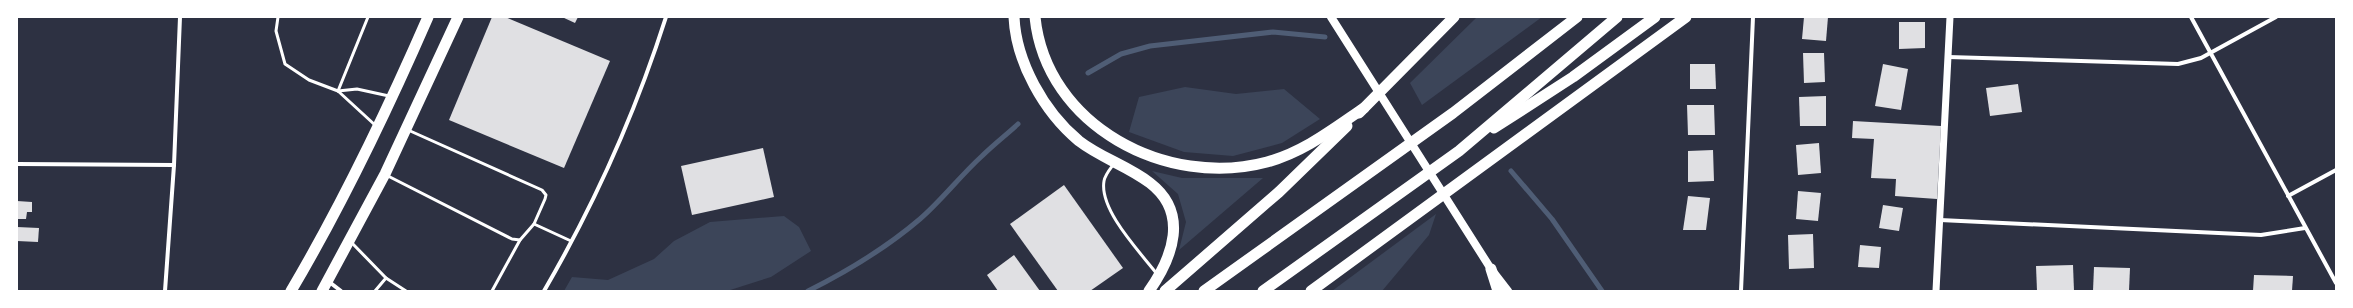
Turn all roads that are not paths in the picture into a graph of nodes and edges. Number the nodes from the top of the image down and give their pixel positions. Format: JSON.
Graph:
{"nodes":[{"id":1,"x":180,"y":17,"type":"edge"},
{"id":2,"x":278,"y":17,"type":"edge"},
{"id":3,"x":368,"y":17,"type":"edge"},
{"id":4,"x":428,"y":17,"type":"edge"},
{"id":5,"x":458,"y":17,"type":"edge"},
{"id":6,"x":666,"y":17,"type":"edge"},
{"id":7,"x":1014,"y":17,"type":"edge"},
{"id":8,"x":1035,"y":17,"type":"edge"},
{"id":9,"x":1331,"y":17,"type":"edge"},
{"id":10,"x":1454,"y":17,"type":"edge"},
{"id":11,"x":1577,"y":17,"type":"edge"},
{"id":12,"x":1617,"y":17,"type":"edge"},
{"id":13,"x":1655,"y":17,"type":"edge"},
{"id":14,"x":1686,"y":17,"type":"edge"},
{"id":15,"x":1753,"y":17,"type":"edge"},
{"id":16,"x":1950,"y":17,"type":"edge"},
{"id":17,"x":2191,"y":17,"type":"edge"},
{"id":18,"x":2276,"y":17,"type":"edge"},
{"id":19,"x":2210,"y":53,"type":"junction"},
{"id":20,"x":1948,"y":57,"type":"junction"},
{"id":21,"x":338,"y":91,"type":"junction"},
{"id":22,"x":392,"y":97,"type":"junction"},
{"id":23,"x":1364,"y":108,"type":"junction"},
{"id":24,"x":378,"y":127,"type":"junction"},
{"id":25,"x":407,"y":130,"type":"junction"},
{"id":26,"x":1458,"y":151,"type":"junction"},
{"id":27,"x":1114,"y":163,"type":"junction"},
{"id":28,"x":17,"y":164,"type":"edge"},
{"id":29,"x":174,"y":165,"type":"junction"},
{"id":30,"x":2336,"y":170,"type":"edge"},
{"id":31,"x":385,"y":174,"type":"junction"},
{"id":32,"x":2288,"y":196,"type":"junction"},
{"id":33,"x":1940,"y":220,"type":"junction"},
{"id":34,"x":534,"y":224,"type":"junction"},
{"id":35,"x":2306,"y":228,"type":"junction"},
{"id":36,"x":520,"y":240,"type":"junction"},
{"id":37,"x":350,"y":241,"type":"junction"},
{"id":38,"x":572,"y":241,"type":"junction"},
{"id":39,"x":1491,"y":269,"type":"junction"},
{"id":40,"x":1159,"y":277,"type":"junction"},
{"id":41,"x":386,"y":278,"type":"junction"},
{"id":42,"x":328,"y":281,"type":"junction"},
{"id":43,"x":2336,"y":281,"type":"edge"},
{"id":44,"x":165,"y":291,"type":"edge"},
{"id":45,"x":291,"y":291,"type":"edge"},
{"id":46,"x":322,"y":291,"type":"edge"},
{"id":47,"x":341,"y":291,"type":"edge"},
{"id":48,"x":375,"y":291,"type":"edge"},
{"id":49,"x":406,"y":291,"type":"edge"},
{"id":50,"x":492,"y":291,"type":"edge"},
{"id":51,"x":544,"y":291,"type":"edge"},
{"id":52,"x":1149,"y":291,"type":"edge"},
{"id":53,"x":1165,"y":291,"type":"edge"},
{"id":54,"x":1204,"y":291,"type":"edge"},
{"id":55,"x":1263,"y":291,"type":"edge"},
{"id":56,"x":1311,"y":291,"type":"edge"},
{"id":57,"x":1498,"y":291,"type":"edge"},
{"id":58,"x":1508,"y":291,"type":"edge"},
{"id":59,"x":1741,"y":291,"type":"edge"},
{"id":60,"x":1936,"y":291,"type":"edge"}],
"edges":[{"from":1,"to":29,"type":"street"},
{"from":2,"to":21,"type":"lane"},
{"from":3,"to":21,"type":"lane"},
{"from":4,"to":22,"type":"highway"},
{"from":5,"to":25,"type":"highway"},
{"from":6,"to":38,"type":"street"},
{"from":7,"to":27,"type":"highway"},
{"from":8,"to":23,"type":"highway"},
{"from":9,"to":39,"type":"main road"},
{"from":10,"to":23,"type":"highway"},
{"from":11,"to":54,"type":"highway"},
{"from":12,"to":26,"type":"highway"},
{"from":13,"to":26,"type":"highway"},
{"from":14,"to":56,"type":"highway"},
{"from":15,"to":59,"type":"street"},
{"from":16,"to":20,"type":"street"},
{"from":17,"to":19,"type":"street"},
{"from":18,"to":19,"type":"street"},
{"from":19,"to":20,"type":"street"},
{"from":19,"to":32,"type":"street"},
{"from":20,"to":33,"type":"street"},
{"from":21,"to":22,"type":"lane"},
{"from":21,"to":24,"type":"lane"},
{"from":22,"to":24,"type":"highway"},
{"from":23,"to":53,"type":"highway"},
{"from":24,"to":45,"type":"highway"},
{"from":25,"to":31,"type":"highway"},
{"from":25,"to":34,"type":"lane"},
{"from":26,"to":55,"type":"highway"},
{"from":27,"to":40,"type":"lane"},
{"from":27,"to":40,"type":"highway"},
{"from":28,"to":29,"type":"street"},
{"from":29,"to":44,"type":"street"},
{"from":30,"to":32,"type":"street"},
{"from":31,"to":36,"type":"lane"},
{"from":31,"to":37,"type":"highway"},
{"from":32,"to":35,"type":"street"},
{"from":33,"to":35,"type":"street"},
{"from":33,"to":60,"type":"street"},
{"from":34,"to":36,"type":"lane"},
{"from":34,"to":38,"type":"lane"},
{"from":35,"to":43,"type":"street"},
{"from":36,"to":50,"type":"lane"},
{"from":37,"to":41,"type":"lane"},
{"from":37,"to":42,"type":"highway"},
{"from":38,"to":51,"type":"street"},
{"from":39,"to":57,"type":"highway"},
{"from":39,"to":58,"type":"main road"},
{"from":40,"to":52,"type":"highway"},
{"from":41,"to":48,"type":"lane"},
{"from":41,"to":49,"type":"lane"},
{"from":42,"to":46,"type":"highway"},
{"from":42,"to":47,"type":"street"}]}
